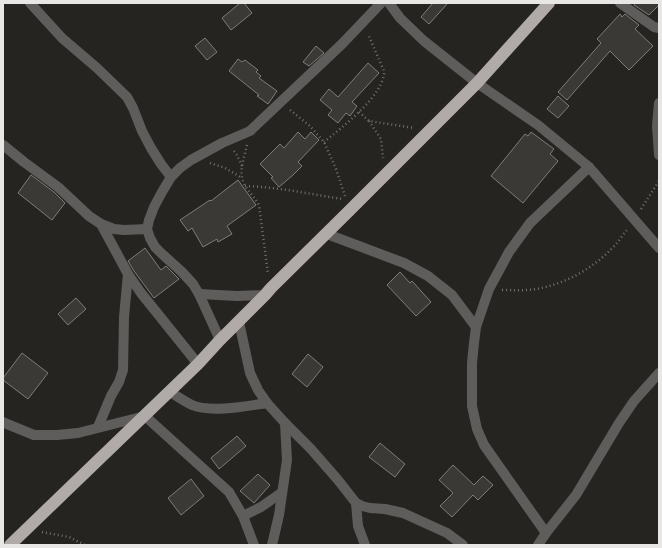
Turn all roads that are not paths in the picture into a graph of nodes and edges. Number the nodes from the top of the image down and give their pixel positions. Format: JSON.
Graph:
{"nodes":[{"id":1,"x":30,"y":3,"type":"edge"},
{"id":2,"x":381,"y":3,"type":"edge"},
{"id":3,"x":389,"y":3,"type":"edge"},
{"id":4,"x":549,"y":3,"type":"edge"},
{"id":5,"x":620,"y":3,"type":"edge"},
{"id":6,"x":659,"y":28,"type":"edge"},
{"id":7,"x":477,"y":83,"type":"junction"},
{"id":8,"x":659,"y":102,"type":"edge"},
{"id":9,"x":3,"y":145,"type":"edge"},
{"id":10,"x":659,"y":155,"type":"edge"},
{"id":11,"x":589,"y":167,"type":"junction"},
{"id":12,"x":171,"y":176,"type":"junction"},
{"id":13,"x":101,"y":224,"type":"junction"},
{"id":14,"x":147,"y":229,"type":"junction"},
{"id":15,"x":327,"y":234,"type":"junction"},
{"id":16,"x":659,"y":248,"type":"edge"},
{"id":17,"x":128,"y":274,"type":"junction"},
{"id":18,"x":268,"y":292,"type":"junction"},
{"id":19,"x":199,"y":294,"type":"junction"},
{"id":20,"x":239,"y":322,"type":"junction"},
{"id":21,"x":476,"y":327,"type":"junction"},
{"id":22,"x":220,"y":340,"type":"junction"},
{"id":23,"x":198,"y":364,"type":"junction"},
{"id":24,"x":659,"y":373,"type":"edge"},
{"id":25,"x":170,"y":392,"type":"junction"},
{"id":26,"x":267,"y":403,"type":"junction"},
{"id":27,"x":145,"y":416,"type":"junction"},
{"id":28,"x":285,"y":423,"type":"junction"},
{"id":29,"x":4,"y":424,"type":"edge"},
{"id":30,"x":98,"y":427,"type":"junction"},
{"id":31,"x":282,"y":492,"type":"junction"},
{"id":32,"x":356,"y":503,"type":"junction"},
{"id":33,"x":243,"y":516,"type":"junction"},
{"id":34,"x":546,"y":533,"type":"junction"},
{"id":35,"x":10,"y":545,"type":"edge"},
{"id":36,"x":254,"y":545,"type":"edge"},
{"id":37,"x":272,"y":545,"type":"edge"},
{"id":38,"x":365,"y":545,"type":"edge"},
{"id":39,"x":463,"y":545,"type":"edge"},
{"id":40,"x":538,"y":545,"type":"edge"}],
"edges":[{"from":1,"to":12,"type":"street"},
{"from":2,"to":12,"type":"street"},
{"from":3,"to":7,"type":"street"},
{"from":4,"to":7,"type":"highway"},
{"from":5,"to":6,"type":"street"},
{"from":7,"to":11,"type":"street"},
{"from":7,"to":15,"type":"highway"},
{"from":8,"to":10,"type":"street"},
{"from":9,"to":13,"type":"street"},
{"from":11,"to":16,"type":"street"},
{"from":11,"to":21,"type":"street"},
{"from":12,"to":14,"type":"street"},
{"from":13,"to":14,"type":"street"},
{"from":13,"to":17,"type":"street"},
{"from":14,"to":19,"type":"street"},
{"from":15,"to":18,"type":"highway"},
{"from":15,"to":21,"type":"street"},
{"from":17,"to":23,"type":"street"},
{"from":17,"to":30,"type":"street"},
{"from":18,"to":19,"type":"street"},
{"from":18,"to":20,"type":"highway"},
{"from":19,"to":22,"type":"street"},
{"from":20,"to":22,"type":"highway"},
{"from":20,"to":26,"type":"street"},
{"from":21,"to":34,"type":"street"},
{"from":22,"to":23,"type":"highway"},
{"from":23,"to":25,"type":"highway"},
{"from":24,"to":34,"type":"street"},
{"from":25,"to":26,"type":"street"},
{"from":25,"to":27,"type":"highway"},
{"from":26,"to":28,"type":"street"},
{"from":27,"to":30,"type":"street"},
{"from":27,"to":33,"type":"street"},
{"from":27,"to":35,"type":"highway"},
{"from":28,"to":31,"type":"street"},
{"from":28,"to":32,"type":"street"},
{"from":29,"to":30,"type":"street"},
{"from":31,"to":33,"type":"street"},
{"from":31,"to":37,"type":"street"},
{"from":32,"to":38,"type":"street"},
{"from":32,"to":39,"type":"street"},
{"from":33,"to":36,"type":"street"},
{"from":34,"to":40,"type":"street"}]}
